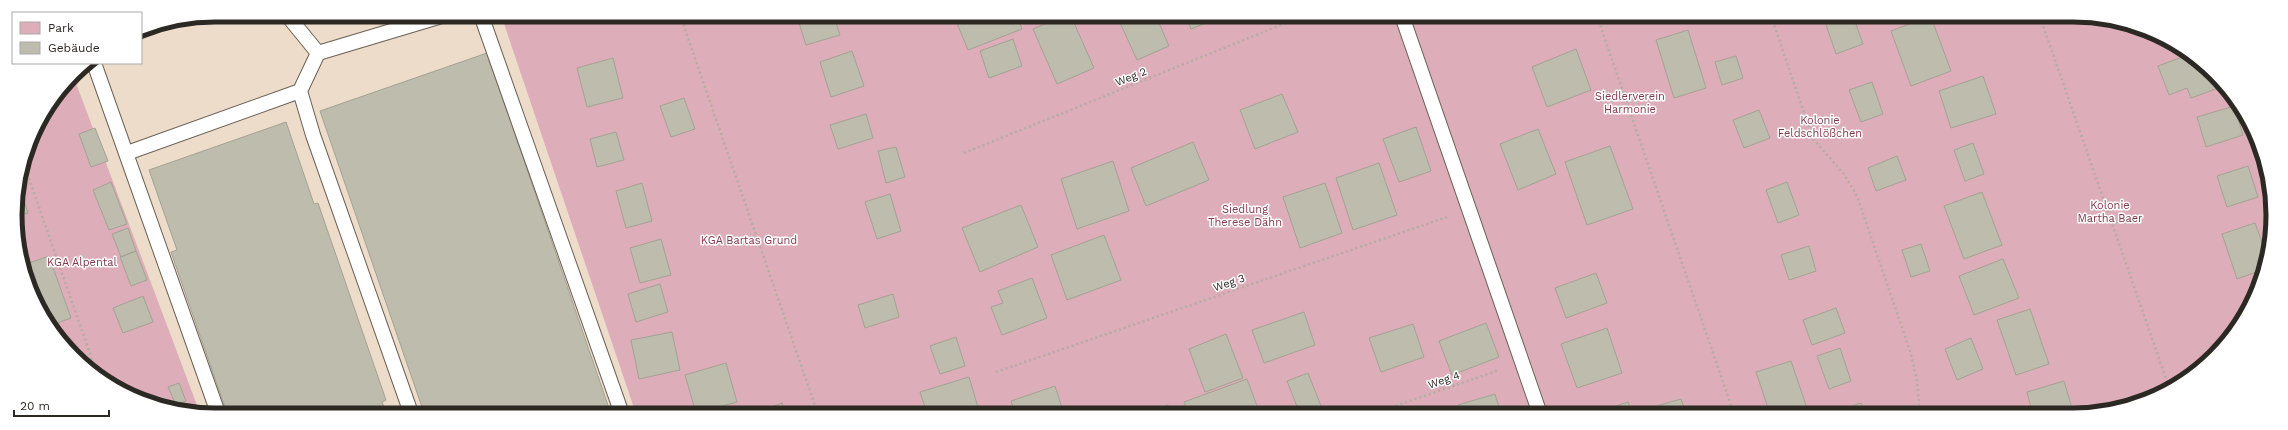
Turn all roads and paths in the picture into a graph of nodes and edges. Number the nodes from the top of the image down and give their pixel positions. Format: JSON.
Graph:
{"nodes":[{"id":1,"x":293,"y":22,"type":"edge"},
{"id":2,"x":422,"y":22,"type":"edge"},
{"id":3,"x":483,"y":22,"type":"edge"},
{"id":4,"x":682,"y":22,"type":"edge"},
{"id":5,"x":1288,"y":22,"type":"edge"},
{"id":6,"x":1404,"y":22,"type":"edge"},
{"id":7,"x":1600,"y":22,"type":"edge"},
{"id":8,"x":1773,"y":22,"type":"edge"},
{"id":9,"x":2042,"y":22,"type":"edge"},
{"id":10,"x":318,"y":53,"type":"junction"},
{"id":11,"x":95,"y":65,"type":"edge"},
{"id":12,"x":300,"y":91,"type":"junction"},
{"id":13,"x":127,"y":153,"type":"junction"},
{"id":14,"x":964,"y":153,"type":"dead end"},
{"id":15,"x":27,"y":173,"type":"edge"},
{"id":16,"x":1468,"y":209,"type":"junction"},
{"id":17,"x":1522,"y":362,"type":"junction"},
{"id":18,"x":94,"y":365,"type":"edge"},
{"id":19,"x":996,"y":372,"type":"dead end"},
{"id":20,"x":2168,"y":383,"type":"edge"},
{"id":21,"x":216,"y":408,"type":"edge"},
{"id":22,"x":409,"y":408,"type":"edge"},
{"id":23,"x":620,"y":408,"type":"edge"},
{"id":24,"x":816,"y":408,"type":"edge"},
{"id":25,"x":1389,"y":408,"type":"edge"},
{"id":26,"x":1538,"y":408,"type":"edge"},
{"id":27,"x":1732,"y":408,"type":"edge"},
{"id":28,"x":1919,"y":408,"type":"edge"}],
"edges":[{"from":1,"to":10,"type":"lane"},
{"from":2,"to":10,"type":"lane"},
{"from":3,"to":23,"type":"lane"},
{"from":4,"to":24,"type":"path"},
{"from":5,"to":14,"type":"path","name":"Weg 2"},
{"from":6,"to":16,"type":"lane"},
{"from":7,"to":27,"type":"path"},
{"from":8,"to":28,"type":"path"},
{"from":9,"to":20,"type":"path"},
{"from":10,"to":12,"type":"lane"},
{"from":11,"to":13,"type":"lane"},
{"from":12,"to":13,"type":"lane"},
{"from":12,"to":22,"type":"lane"},
{"from":13,"to":21,"type":"lane"},
{"from":15,"to":18,"type":"path"},
{"from":16,"to":17,"type":"lane"},
{"from":16,"to":19,"type":"path","name":"Weg 3"},
{"from":17,"to":25,"type":"path","name":"Weg 4"},
{"from":17,"to":26,"type":"lane"}]}
